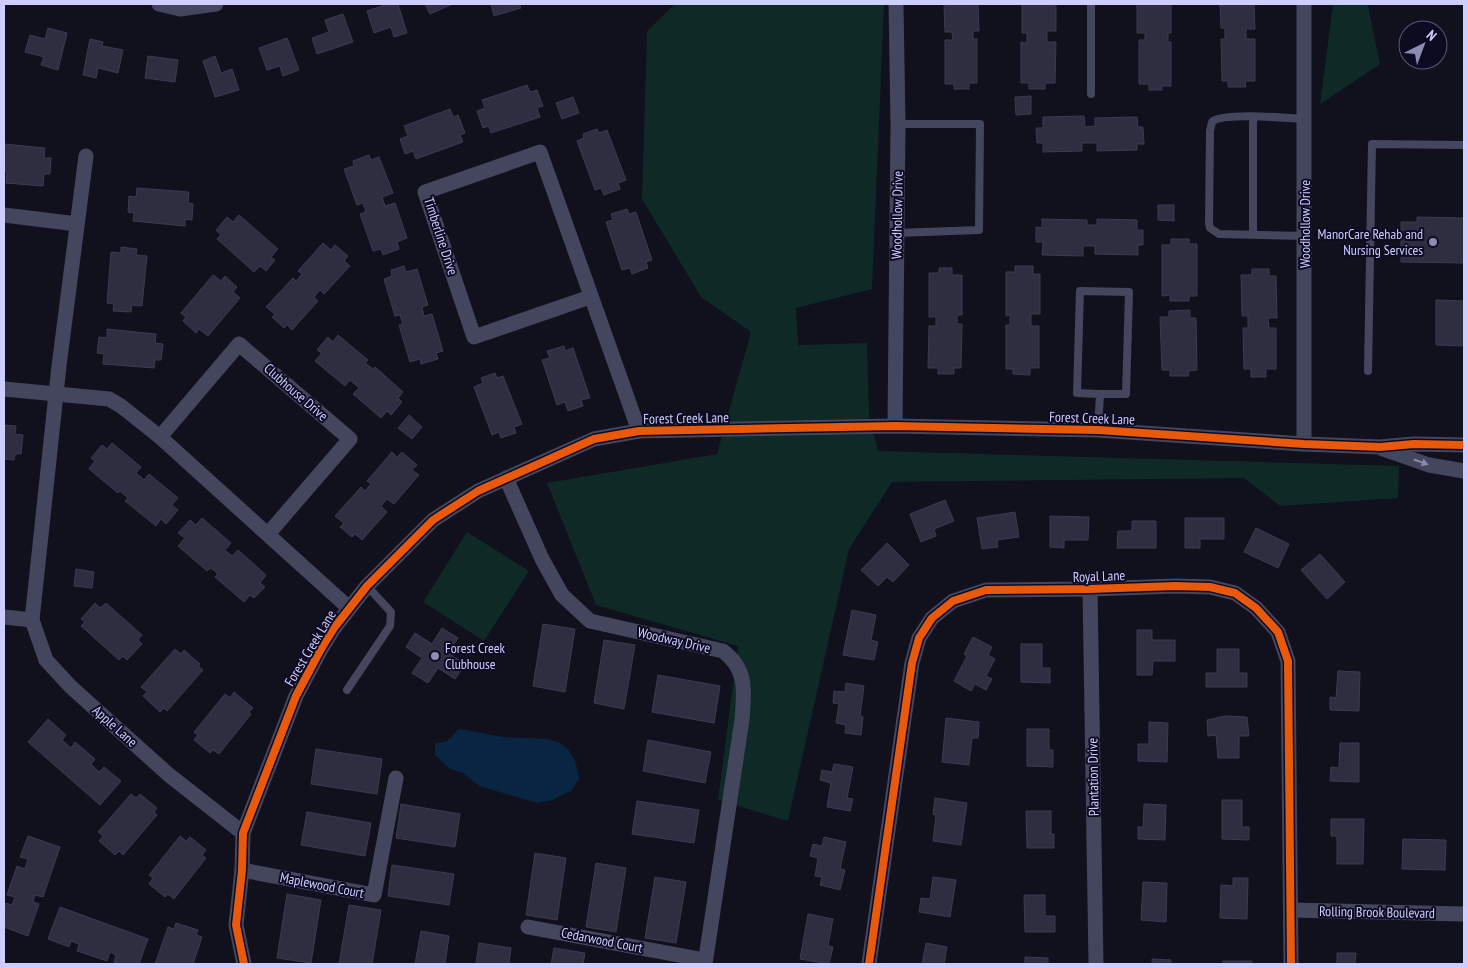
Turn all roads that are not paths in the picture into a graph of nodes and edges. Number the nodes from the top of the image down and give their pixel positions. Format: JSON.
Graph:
{"nodes":[{"id":1,"x":159,"y":4,"type":"edge"},
{"id":2,"x":216,"y":4,"type":"edge"},
{"id":3,"x":896,"y":4,"type":"edge"},
{"id":4,"x":1091,"y":4,"type":"edge"},
{"id":5,"x":1304,"y":4,"type":"edge"},
{"id":6,"x":1091,"y":94,"type":"dead end"},
{"id":7,"x":1253,"y":117,"type":"junction"},
{"id":8,"x":1304,"y":119,"type":"junction"},
{"id":9,"x":898,"y":124,"type":"junction"},
{"id":10,"x":1464,"y":145,"type":"edge"},
{"id":11,"x":86,"y":156,"type":"dead end"},
{"id":12,"x":4,"y":215,"type":"edge"},
{"id":13,"x":77,"y":224,"type":"junction"},
{"id":14,"x":897,"y":233,"type":"junction"},
{"id":15,"x":1252,"y":234,"type":"junction"},
{"id":16,"x":1305,"y":236,"type":"junction"},
{"id":17,"x":590,"y":297,"type":"junction"},
{"id":18,"x":1368,"y":371,"type":"dead end"},
{"id":19,"x":4,"y":389,"type":"edge"},
{"id":20,"x":56,"y":394,"type":"junction"},
{"id":21,"x":1100,"y":394,"type":"junction"},
{"id":22,"x":894,"y":426,"type":"junction"},
{"id":23,"x":1098,"y":430,"type":"junction"},
{"id":24,"x":639,"y":431,"type":"junction"},
{"id":25,"x":160,"y":437,"type":"junction"},
{"id":26,"x":1304,"y":444,"type":"junction"},
{"id":27,"x":1464,"y":445,"type":"edge"},
{"id":28,"x":1380,"y":448,"type":"junction"},
{"id":29,"x":1464,"y":471,"type":"edge"},
{"id":30,"x":506,"y":478,"type":"junction"},
{"id":31,"x":268,"y":534,"type":"junction"},
{"id":32,"x":368,"y":586,"type":"junction"},
{"id":33,"x":1090,"y":589,"type":"junction"},
{"id":34,"x":349,"y":608,"type":"junction"},
{"id":35,"x":4,"y":618,"type":"edge"},
{"id":36,"x":32,"y":620,"type":"junction"},
{"id":37,"x":347,"y":690,"type":"dead end"},
{"id":38,"x":396,"y":778,"type":"dead end"},
{"id":39,"x":242,"y":833,"type":"junction"},
{"id":40,"x":242,"y":870,"type":"junction"},
{"id":41,"x":1291,"y":910,"type":"junction"},
{"id":42,"x":1464,"y":914,"type":"edge"},
{"id":43,"x":528,"y":927,"type":"dead end"},
{"id":44,"x":705,"y":962,"type":"edge"},
{"id":45,"x":244,"y":964,"type":"edge"},
{"id":46,"x":869,"y":964,"type":"edge"},
{"id":47,"x":1096,"y":964,"type":"edge"},
{"id":48,"x":1291,"y":964,"type":"edge"}],
"edges":[{"from":1,"to":2,"type":"street"},
{"from":3,"to":9,"type":"street","name":"Woodhollow Drive"},
{"from":4,"to":6,"type":"lane"},
{"from":5,"to":8,"type":"street","name":"Woodhollow Drive"},
{"from":7,"to":8,"type":"lane"},
{"from":7,"to":15,"type":"lane"},
{"from":7,"to":15,"type":"lane"},
{"from":8,"to":16,"type":"street","name":"Woodhollow Drive"},
{"from":9,"to":14,"type":"street","name":"Woodhollow Drive"},
{"from":9,"to":14,"type":"lane"},
{"from":10,"to":18,"type":"lane"},
{"from":11,"to":13,"type":"street"},
{"from":12,"to":13,"type":"street"},
{"from":13,"to":20,"type":"street"},
{"from":14,"to":22,"type":"street","name":"Woodhollow Drive"},
{"from":15,"to":16,"type":"lane"},
{"from":16,"to":26,"type":"street","name":"Woodhollow Drive"},
{"from":17,"to":17,"type":"street","name":"Timberline Drive"},
{"from":17,"to":24,"type":"street","name":"Timberline Drive"},
{"from":19,"to":20,"type":"street"},
{"from":20,"to":25,"type":"street"},
{"from":20,"to":36,"type":"street"},
{"from":21,"to":21,"type":"lane"},
{"from":21,"to":23,"type":"lane"},
{"from":22,"to":23,"type":"street","name":"Forest Creek Lane"},
{"from":22,"to":24,"type":"street","name":"Forest Creek Lane"},
{"from":23,"to":26,"type":"street","name":"Forest Creek Lane"},
{"from":24,"to":30,"type":"street","name":"Forest Creek Lane"},
{"from":25,"to":31,"type":"street"},
{"from":25,"to":31,"type":"street","name":"Clubhouse Drive"},
{"from":26,"to":28,"type":"street","name":"Forest Creek Lane"},
{"from":27,"to":28,"type":"street","name":"Forest Creek Lane"},
{"from":28,"to":29,"type":"street","name":"Forest Creek Lane","one_way":true},
{"from":30,"to":32,"type":"street","name":"Forest Creek Lane"},
{"from":30,"to":44,"type":"street","name":"Woodway Drive"},
{"from":31,"to":34,"type":"street"},
{"from":32,"to":34,"type":"street","name":"Forest Creek Lane"},
{"from":32,"to":37,"type":"lane"},
{"from":33,"to":41,"type":"street","name":"Royal Lane"},
{"from":33,"to":46,"type":"street","name":"Royal Lane"},
{"from":33,"to":47,"type":"street","name":"Plantation Drive"},
{"from":34,"to":39,"type":"street","name":"Forest Creek Lane"},
{"from":35,"to":36,"type":"street"},
{"from":36,"to":39,"type":"street","name":"Apple Lane"},
{"from":38,"to":40,"type":"street","name":"Maplewood Court"},
{"from":39,"to":40,"type":"street","name":"Forest Creek Lane"},
{"from":40,"to":45,"type":"street","name":"Forest Creek Lane"},
{"from":41,"to":42,"type":"street","name":"Rolling Brook Boulevard"},
{"from":41,"to":48,"type":"street","name":"Royal Lane"},
{"from":43,"to":44,"type":"street","name":"Cedarwood Court"}]}
